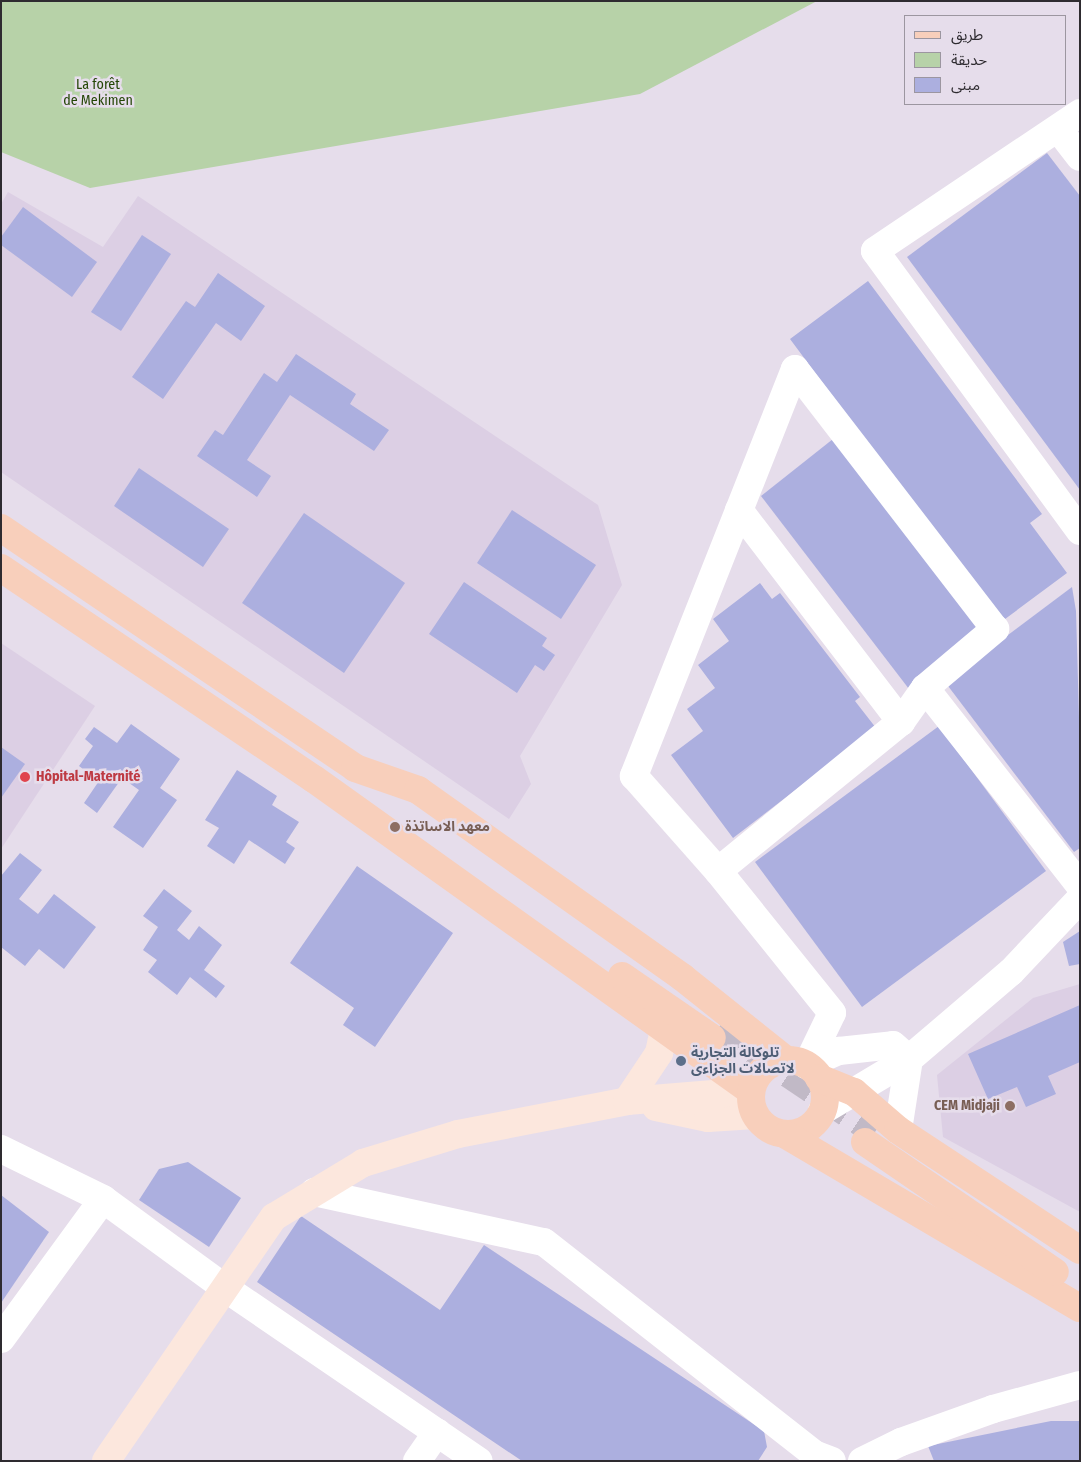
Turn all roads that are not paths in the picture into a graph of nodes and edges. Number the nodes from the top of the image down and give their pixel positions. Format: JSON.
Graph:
{"nodes":[{"id":1,"x":1080,"y":113,"type":"edge"},
{"id":2,"x":1059,"y":130,"type":"junction"},
{"id":3,"x":1080,"y":157,"type":"edge"},
{"id":4,"x":739,"y":510,"type":"junction"},
{"id":5,"x":1,"y":528,"type":"edge"},
{"id":6,"x":1080,"y":531,"type":"edge"},
{"id":7,"x":1,"y":568,"type":"edge"},
{"id":8,"x":925,"y":688,"type":"junction"},
{"id":9,"x":901,"y":722,"type":"junction"},
{"id":10,"x":355,"y":768,"type":"junction"},
{"id":11,"x":314,"y":779,"type":"junction"},
{"id":12,"x":718,"y":870,"type":"junction"},
{"id":13,"x":1080,"y":886,"type":"edge"},
{"id":14,"x":1080,"y":899,"type":"edge"},
{"id":15,"x":664,"y":1029,"type":"junction"},
{"id":16,"x":909,"y":1059,"type":"junction"},
{"id":17,"x":804,"y":1068,"type":"junction"},
{"id":18,"x":854,"y":1092,"type":"junction"},
{"id":19,"x":627,"y":1101,"type":"junction"},
{"id":20,"x":753,"y":1103,"type":"junction"},
{"id":21,"x":822,"y":1111,"type":"junction"},
{"id":22,"x":786,"y":1134,"type":"junction"},
{"id":23,"x":879,"y":1135,"type":"junction"},
{"id":24,"x":1,"y":1149,"type":"edge"},
{"id":25,"x":314,"y":1192,"type":"junction"},
{"id":26,"x":103,"y":1199,"type":"junction"},
{"id":27,"x":1080,"y":1250,"type":"edge"},
{"id":28,"x":1080,"y":1265,"type":"edge"},
{"id":29,"x":225,"y":1288,"type":"junction"},
{"id":30,"x":1080,"y":1292,"type":"edge"},
{"id":31,"x":1080,"y":1308,"type":"edge"},
{"id":32,"x":1,"y":1339,"type":"edge"},
{"id":33,"x":1080,"y":1385,"type":"edge"},
{"id":34,"x":436,"y":1432,"type":"junction"},
{"id":35,"x":907,"y":1451,"type":"edge"},
{"id":36,"x":115,"y":1458,"type":"edge"},
{"id":37,"x":417,"y":1461,"type":"edge"},
{"id":38,"x":479,"y":1461,"type":"edge"},
{"id":39,"x":832,"y":1461,"type":"edge"},
{"id":40,"x":862,"y":1461,"type":"edge"}],
"edges":[{"from":1,"to":2,"type":"street"},
{"from":2,"to":3,"type":"street"},
{"from":2,"to":6,"type":"street"},
{"from":4,"to":8,"type":"street"},
{"from":4,"to":9,"type":"street"},
{"from":4,"to":12,"type":"street"},
{"from":5,"to":10,"type":"main road"},
{"from":7,"to":11,"type":"main road"},
{"from":8,"to":9,"type":"street"},
{"from":8,"to":13,"type":"street"},
{"from":9,"to":12,"type":"street"},
{"from":10,"to":11,"type":"main road"},
{"from":10,"to":17,"type":"main road"},
{"from":11,"to":15,"type":"main road"},
{"from":12,"to":17,"type":"street"},
{"from":14,"to":16,"type":"street"},
{"from":15,"to":19,"type":"street"},
{"from":15,"to":20,"type":"main road"},
{"from":16,"to":17,"type":"street"},
{"from":16,"to":18,"type":"street"},
{"from":16,"to":23,"type":"street"},
{"from":17,"to":18,"type":"main road"},
{"from":17,"to":20,"type":"main road"},
{"from":17,"to":21,"type":"main road"},
{"from":18,"to":21,"type":"street"},
{"from":18,"to":23,"type":"main road"},
{"from":19,"to":20,"type":"street"},
{"from":19,"to":25,"type":"street"},
{"from":20,"to":22,"type":"main road"},
{"from":21,"to":22,"type":"main road"},
{"from":22,"to":31,"type":"main road"},
{"from":23,"to":27,"type":"main road"},
{"from":23,"to":28,"type":"main road"},
{"from":23,"to":30,"type":"main road"},
{"from":24,"to":26,"type":"street"},
{"from":25,"to":29,"type":"street"},
{"from":25,"to":39,"type":"street"},
{"from":26,"to":29,"type":"street"},
{"from":26,"to":32,"type":"street"},
{"from":29,"to":34,"type":"street"},
{"from":29,"to":36,"type":"street"},
{"from":33,"to":35,"type":"street"},
{"from":34,"to":37,"type":"street"},
{"from":34,"to":38,"type":"street"},
{"from":35,"to":40,"type":"street"}]}
